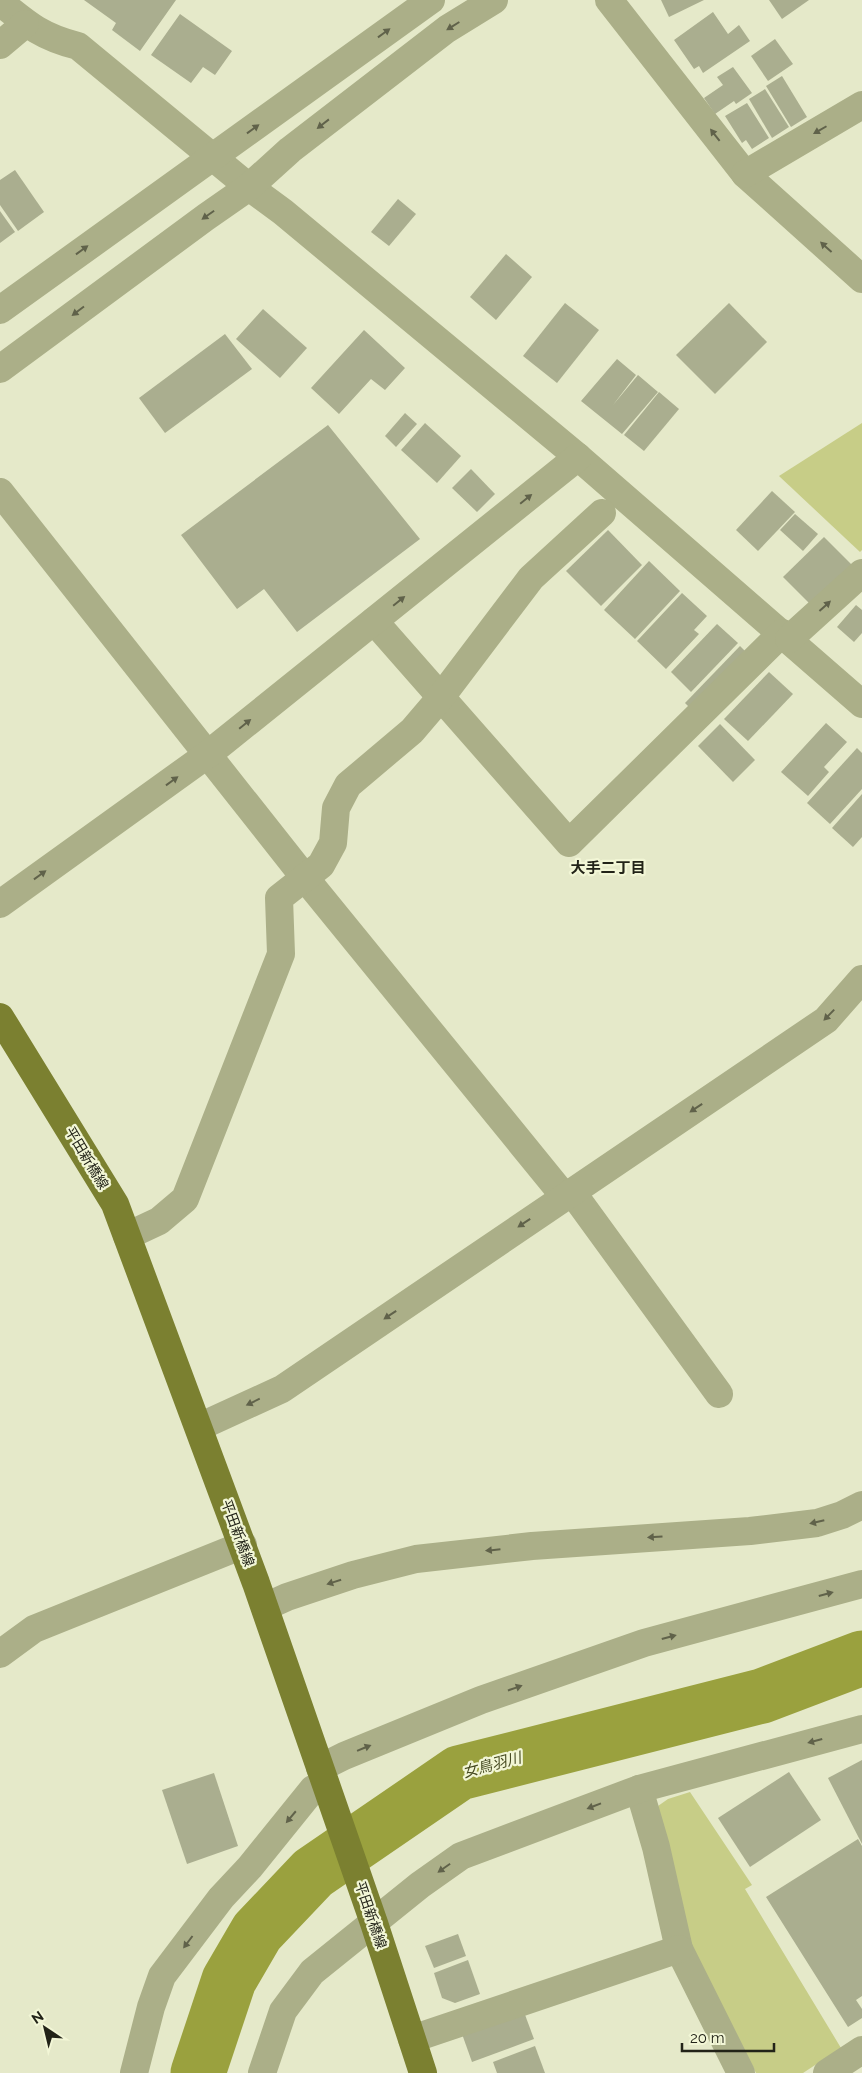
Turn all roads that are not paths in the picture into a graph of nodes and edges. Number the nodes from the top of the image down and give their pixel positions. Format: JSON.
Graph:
{"nodes":[{"id":1,"x":430,"y":0,"type":"edge"},
{"id":2,"x":494,"y":0,"type":"edge"},
{"id":3,"x":609,"y":0,"type":"edge"},
{"id":4,"x":11,"y":11,"type":"edge"},
{"id":5,"x":0,"y":45,"type":"edge"},
{"id":6,"x":862,"y":105,"type":"edge"},
{"id":7,"x":213,"y":157,"type":"junction"},
{"id":8,"x":745,"y":174,"type":"junction"},
{"id":9,"x":248,"y":187,"type":"junction"},
{"id":10,"x":862,"y":279,"type":"edge"},
{"id":11,"x":0,"y":310,"type":"edge"},
{"id":12,"x":0,"y":369,"type":"edge"},
{"id":13,"x":578,"y":457,"type":"junction"},
{"id":14,"x":0,"y":492,"type":"edge"},
{"id":15,"x":602,"y":513,"type":"dead end"},
{"id":16,"x":862,"y":573,"type":"edge"},
{"id":17,"x":374,"y":621,"type":"junction"},
{"id":18,"x":785,"y":636,"type":"junction"},
{"id":19,"x":441,"y":697,"type":"junction"},
{"id":20,"x":862,"y":704,"type":"edge"},
{"id":21,"x":207,"y":755,"type":"junction"},
{"id":22,"x":305,"y":878,"type":"junction"},
{"id":23,"x":0,"y":904,"type":"edge"},
{"id":24,"x":862,"y":979,"type":"edge"},
{"id":25,"x":0,"y":1016,"type":"edge"},
{"id":26,"x":568,"y":1194,"type":"junction"},
{"id":27,"x":127,"y":1236,"type":"junction"},
{"id":28,"x":719,"y":1394,"type":"dead end"},
{"id":29,"x":199,"y":1427,"type":"junction"},
{"id":30,"x":862,"y":1504,"type":"edge"},
{"id":31,"x":243,"y":1545,"type":"junction"},
{"id":32,"x":862,"y":1584,"type":"edge"},
{"id":33,"x":265,"y":1607,"type":"junction"},
{"id":34,"x":0,"y":1654,"type":"edge"},
{"id":35,"x":862,"y":1728,"type":"edge"},
{"id":36,"x":325,"y":1782,"type":"junction"},
{"id":37,"x":639,"y":1789,"type":"junction"},
{"id":38,"x":374,"y":1923,"type":"junction"},
{"id":39,"x":679,"y":1949,"type":"junction"},
{"id":40,"x":412,"y":2039,"type":"junction"},
{"id":41,"x":862,"y":2050,"type":"edge"},
{"id":42,"x":134,"y":2073,"type":"edge"},
{"id":43,"x":262,"y":2073,"type":"edge"},
{"id":44,"x":423,"y":2073,"type":"edge"},
{"id":45,"x":741,"y":2073,"type":"edge"},
{"id":46,"x":827,"y":2073,"type":"edge"}],
"edges":[{"from":7,"to":1,"type":"street","one_way":true},
{"from":2,"to":9,"type":"street","one_way":true},
{"from":8,"to":3,"type":"street","one_way":true},
{"from":4,"to":5,"type":"street"},
{"from":4,"to":7,"type":"street"},
{"from":6,"to":8,"type":"street","one_way":true},
{"from":7,"to":9,"type":"street"},
{"from":11,"to":7,"type":"street","one_way":true},
{"from":10,"to":8,"type":"street","one_way":true},
{"from":9,"to":12,"type":"street","one_way":true},
{"from":9,"to":13,"type":"street"},
{"from":17,"to":13,"type":"street","one_way":true},
{"from":13,"to":18,"type":"street"},
{"from":14,"to":21,"type":"street"},
{"from":15,"to":19,"type":"street"},
{"from":18,"to":16,"type":"street","one_way":true},
{"from":17,"to":19,"type":"street"},
{"from":21,"to":17,"type":"street","one_way":true},
{"from":18,"to":19,"type":"street"},
{"from":18,"to":20,"type":"street"},
{"from":19,"to":22,"type":"street"},
{"from":21,"to":22,"type":"street"},
{"from":23,"to":21,"type":"street","one_way":true},
{"from":22,"to":26,"type":"street"},
{"from":22,"to":27,"type":"street"},
{"from":24,"to":26,"type":"street","one_way":true},
{"from":25,"to":27,"type":"main road","name":"平田新橋線"},
{"from":26,"to":28,"type":"street"},
{"from":26,"to":29,"type":"street","one_way":true},
{"from":27,"to":29,"type":"main road","name":"平田新橋線"},
{"from":29,"to":31,"type":"main road","name":"平田新橋線"},
{"from":30,"to":33,"type":"street","one_way":true},
{"from":31,"to":33,"type":"main road","name":"平田新橋線"},
{"from":31,"to":34,"type":"street"},
{"from":36,"to":32,"type":"street","one_way":true},
{"from":33,"to":36,"type":"main road","name":"平田新橋線"},
{"from":35,"to":37,"type":"street","one_way":true},
{"from":36,"to":38,"type":"main road","name":"平田新橋線"},
{"from":36,"to":42,"type":"street","one_way":true},
{"from":37,"to":38,"type":"street","one_way":true},
{"from":37,"to":39,"type":"street"},
{"from":38,"to":40,"type":"main road","name":"平田新橋線"},
{"from":38,"to":43,"type":"street"},
{"from":39,"to":40,"type":"street"},
{"from":39,"to":45,"type":"street"},
{"from":40,"to":44,"type":"main road","name":"平田新橋線"},
{"from":41,"to":46,"type":"street"}]}
